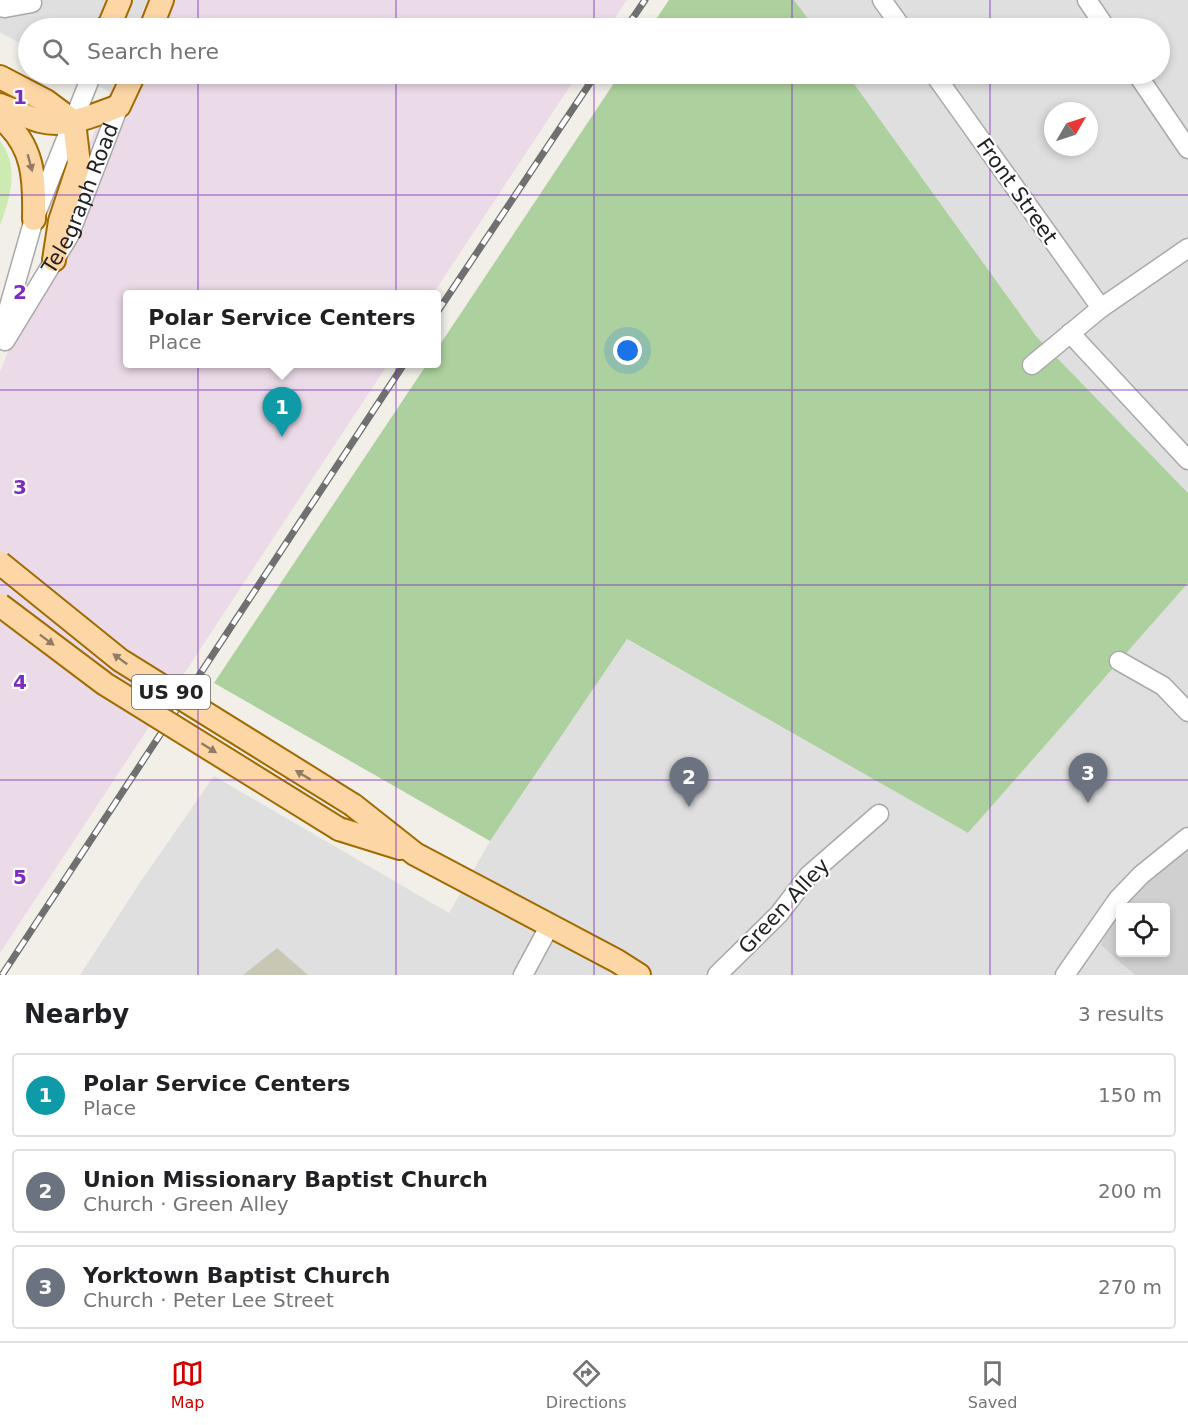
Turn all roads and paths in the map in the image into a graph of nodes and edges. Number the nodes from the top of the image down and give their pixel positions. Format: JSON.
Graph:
{"nodes":[{"id":1,"x":120,"y":0,"type":"edge"},
{"id":2,"x":162,"y":0,"type":"edge"},
{"id":3,"x":882,"y":0,"type":"edge"},
{"id":4,"x":1087,"y":0,"type":"edge"},
{"id":5,"x":32,"y":3,"type":"dead end"},
{"id":6,"x":0,"y":7,"type":"edge"},
{"id":7,"x":112,"y":18,"type":"edge"},
{"id":8,"x":155,"y":18,"type":"edge"},
{"id":9,"x":895,"y":18,"type":"edge"},
{"id":10,"x":1099,"y":18,"type":"edge"},
{"id":11,"x":0,"y":70,"type":"edge"},
{"id":12,"x":18,"y":72,"type":"edge"},
{"id":13,"x":0,"y":77,"type":"edge"},
{"id":14,"x":88,"y":84,"type":"edge"},
{"id":15,"x":129,"y":84,"type":"edge"},
{"id":16,"x":941,"y":84,"type":"edge"},
{"id":17,"x":1144,"y":84,"type":"edge"},
{"id":18,"x":0,"y":105,"type":"edge"},
{"id":19,"x":119,"y":106,"type":"junction"},
{"id":20,"x":0,"y":117,"type":"edge"},
{"id":21,"x":74,"y":122,"type":"junction"},
{"id":22,"x":1188,"y":149,"type":"edge"},
{"id":23,"x":34,"y":219,"type":"junction"},
{"id":24,"x":1188,"y":248,"type":"edge"},
{"id":25,"x":54,"y":260,"type":"junction"},
{"id":26,"x":1101,"y":308,"type":"junction"},
{"id":27,"x":1070,"y":333,"type":"junction"},
{"id":28,"x":0,"y":338,"type":"edge"},
{"id":29,"x":0,"y":351,"type":"edge"},
{"id":30,"x":1032,"y":365,"type":"dead end"},
{"id":31,"x":1188,"y":460,"type":"edge"},
{"id":32,"x":0,"y":563,"type":"edge"},
{"id":33,"x":0,"y":605,"type":"edge"},
{"id":34,"x":1119,"y":661,"type":"dead end"},
{"id":35,"x":1188,"y":712,"type":"edge"},
{"id":36,"x":879,"y":814,"type":"dead end"},
{"id":37,"x":1188,"y":837,"type":"edge"},
{"id":38,"x":416,"y":854,"type":"junction"},
{"id":39,"x":550,"y":926,"type":"junction"},
{"id":40,"x":523,"y":975,"type":"edge"},
{"id":41,"x":639,"y":975,"type":"edge"},
{"id":42,"x":717,"y":975,"type":"edge"},
{"id":43,"x":1065,"y":975,"type":"edge"}],
"edges":[{"from":1,"to":7,"type":"main road"},
{"from":2,"to":8,"type":"main road"},
{"from":3,"to":9,"type":"street"},
{"from":4,"to":10,"type":"street"},
{"from":5,"to":6,"type":"street"},
{"from":11,"to":12,"type":"main road"},
{"from":13,"to":21,"type":"main road"},
{"from":14,"to":21,"type":"street","name":"Telegraph Road"},
{"from":15,"to":19,"type":"main road","name":"Telegraph Road"},
{"from":16,"to":26,"type":"street","name":"Front Street"},
{"from":17,"to":22,"type":"street"},
{"from":18,"to":21,"type":"main road"},
{"from":19,"to":21,"type":"main road"},
{"from":19,"to":25,"type":"street","name":"Telegraph Road"},
{"from":20,"to":23,"type":"main road","one_way":true},
{"from":21,"to":23,"type":"street","name":"Telegraph Road"},
{"from":21,"to":25,"type":"main road"},
{"from":23,"to":28,"type":"street","name":"Telegraph Road"},
{"from":24,"to":26,"type":"street"},
{"from":25,"to":29,"type":"street","name":"Telegraph Road"},
{"from":26,"to":27,"type":"street"},
{"from":27,"to":30,"type":"street"},
{"from":27,"to":31,"type":"street"},
{"from":38,"to":32,"type":"main road","number":"US 90","one_way":true,"bridge":true},
{"from":33,"to":38,"type":"main road","number":"US 90","one_way":true,"bridge":true},
{"from":34,"to":35,"type":"street"},
{"from":36,"to":42,"type":"street","name":"Green Alley"},
{"from":37,"to":43,"type":"street"},
{"from":38,"to":39,"type":"main road","number":"US 90"},
{"from":39,"to":40,"type":"street"},
{"from":39,"to":41,"type":"main road","number":"US 90"}]}
